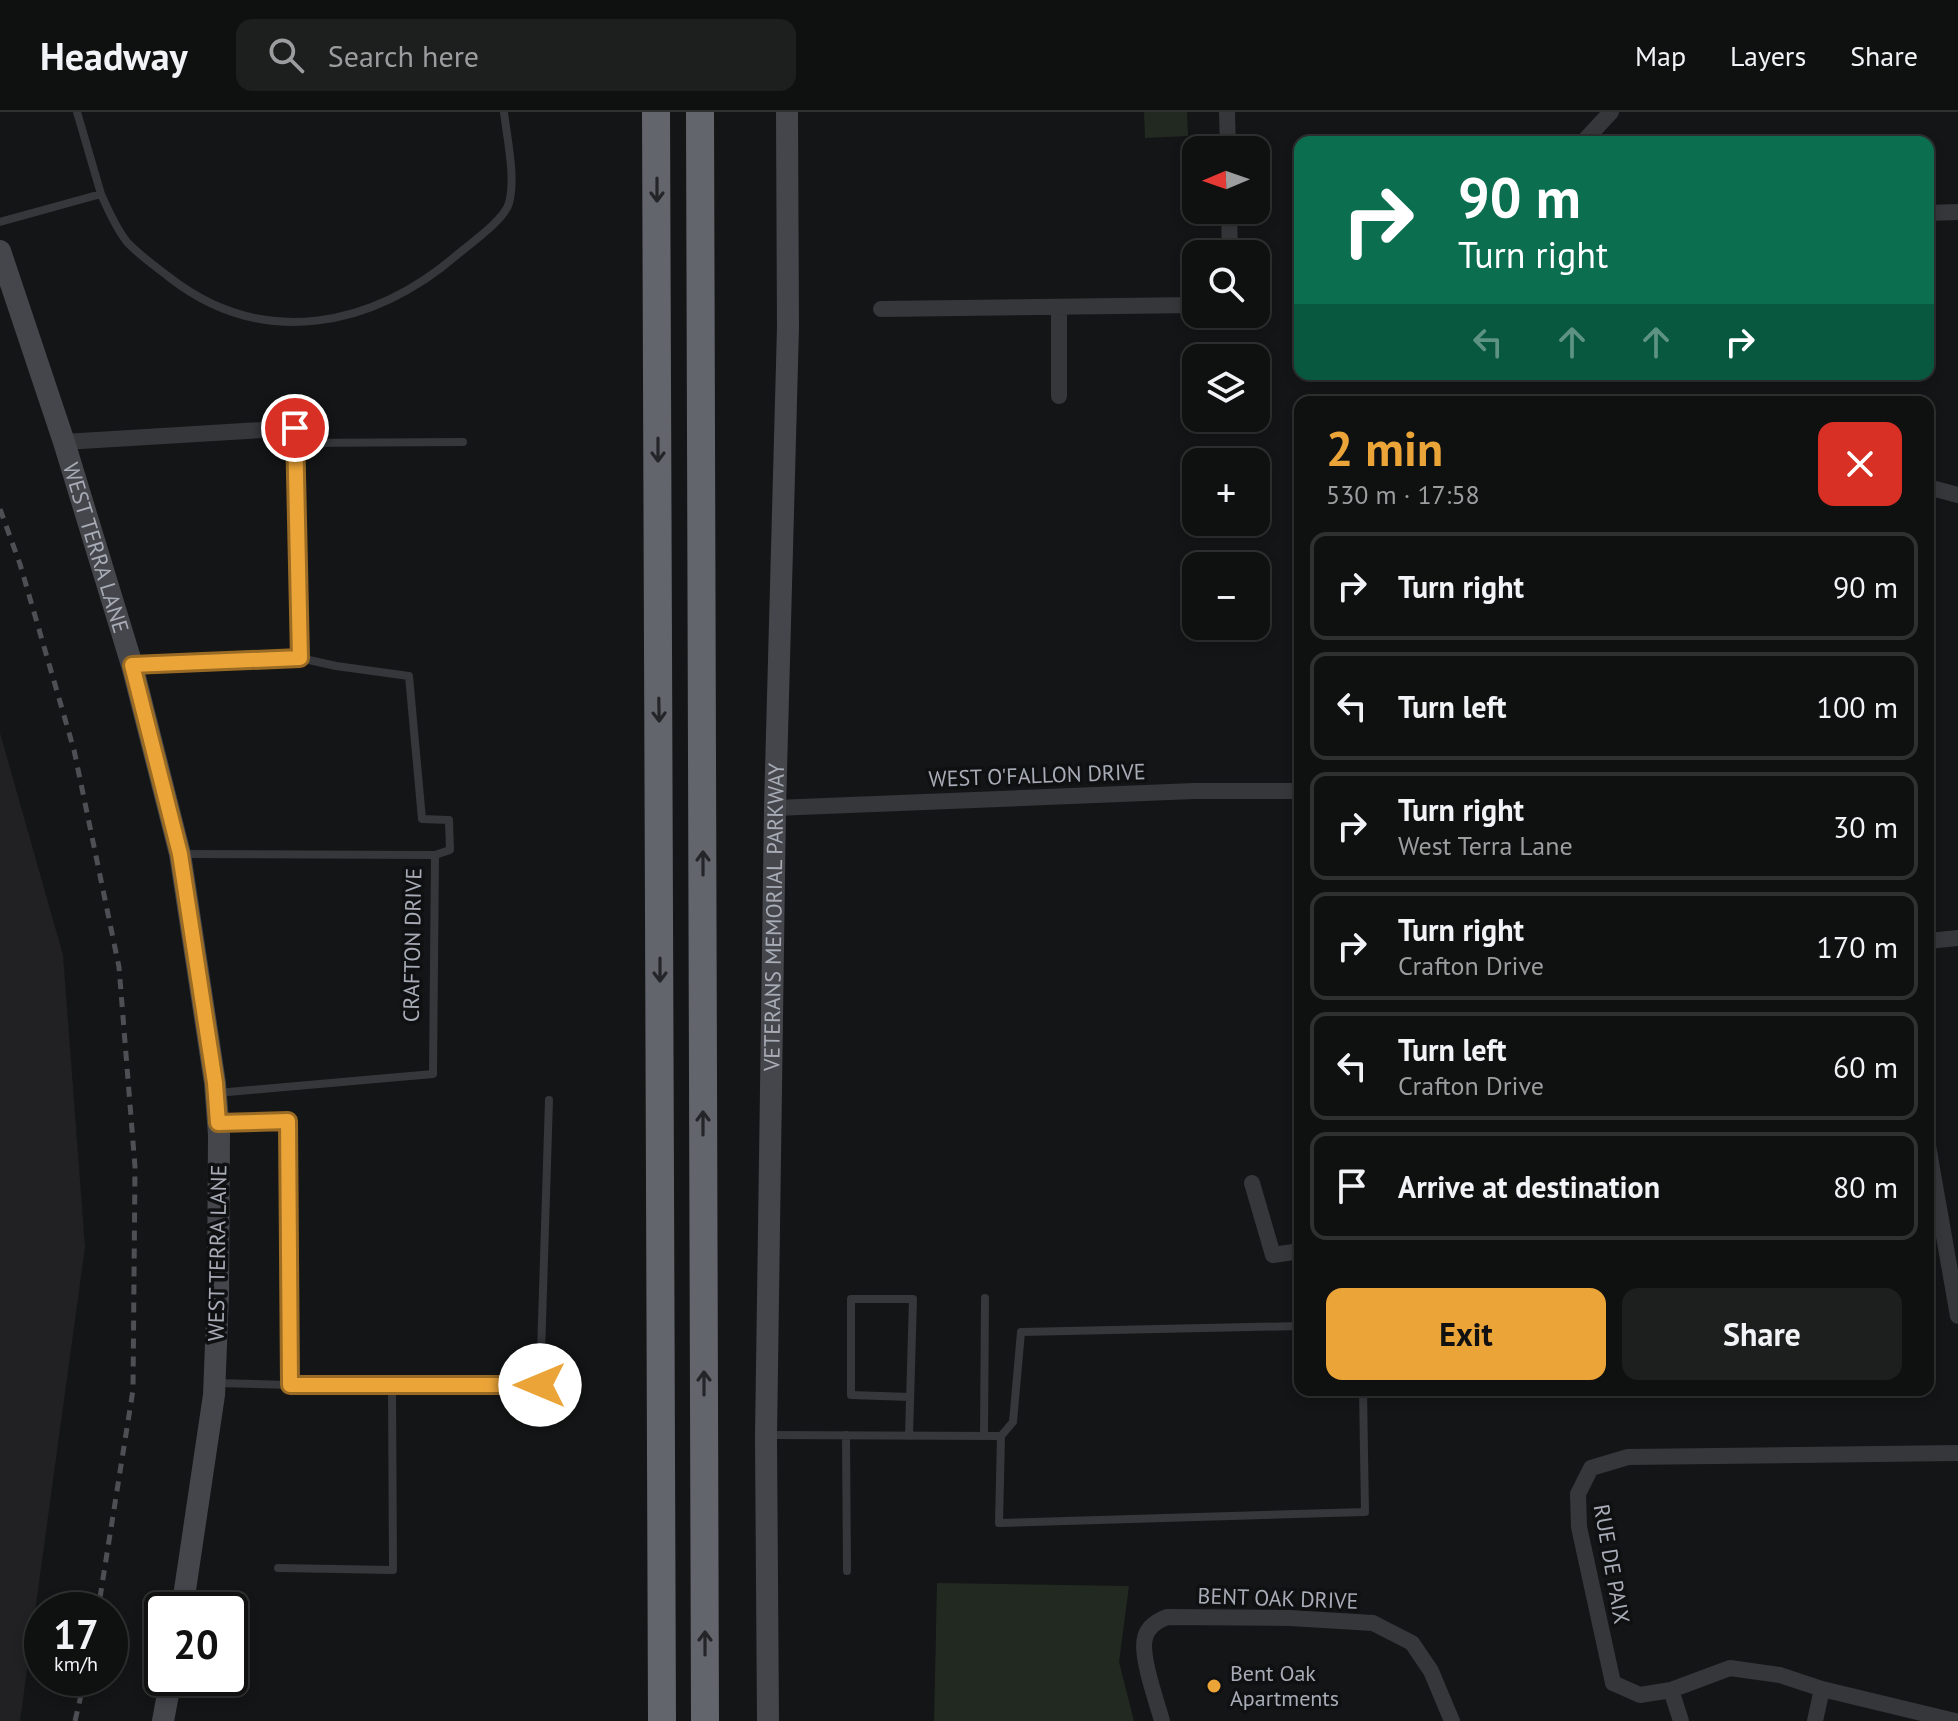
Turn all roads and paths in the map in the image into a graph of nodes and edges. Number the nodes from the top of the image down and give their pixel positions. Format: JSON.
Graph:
{"nodes":[{"id":1,"x":77,"y":112,"type":"edge"},
{"id":2,"x":504,"y":112,"type":"edge"},
{"id":3,"x":656,"y":112,"type":"edge"},
{"id":4,"x":700,"y":112,"type":"edge"},
{"id":5,"x":787,"y":112,"type":"edge"},
{"id":6,"x":1227,"y":112,"type":"edge"},
{"id":7,"x":1611,"y":112,"type":"edge"},
{"id":8,"x":1228,"y":136,"type":"edge"},
{"id":9,"x":1589,"y":136,"type":"edge"},
{"id":10,"x":101,"y":194,"type":"junction"},
{"id":11,"x":1958,"y":212,"type":"edge"},
{"id":12,"x":1934,"y":213,"type":"edge"},
{"id":13,"x":0,"y":222,"type":"edge"},
{"id":14,"x":0,"y":251,"type":"edge"},
{"id":15,"x":1182,"y":305,"type":"edge"},
{"id":16,"x":1059,"y":307,"type":"junction"},
{"id":17,"x":881,"y":309,"type":"dead end"},
{"id":18,"x":1059,"y":396,"type":"dead end"},
{"id":19,"x":64,"y":442,"type":"junction"},
{"id":20,"x":463,"y":442,"type":"dead end"},
{"id":21,"x":296,"y":443,"type":"junction"},
{"id":22,"x":1934,"y":489,"type":"edge"},
{"id":23,"x":1958,"y":495,"type":"edge"},
{"id":24,"x":300,"y":658,"type":"junction"},
{"id":25,"x":132,"y":665,"type":"junction"},
{"id":26,"x":1294,"y":791,"type":"edge"},
{"id":27,"x":775,"y":808,"type":"junction"},
{"id":28,"x":180,"y":854,"type":"junction"},
{"id":29,"x":435,"y":855,"type":"junction"},
{"id":30,"x":1958,"y":938,"type":"edge"},
{"id":31,"x":1934,"y":940,"type":"edge"},
{"id":32,"x":216,"y":1093,"type":"junction"},
{"id":33,"x":549,"y":1100,"type":"dead end"},
{"id":34,"x":218,"y":1123,"type":"junction"},
{"id":35,"x":1252,"y":1183,"type":"dead end"},
{"id":36,"x":1934,"y":1219,"type":"edge"},
{"id":37,"x":1294,"y":1252,"type":"edge"},
{"id":38,"x":985,"y":1298,"type":"dead end"},
{"id":39,"x":1958,"y":1316,"type":"edge"},
{"id":40,"x":1294,"y":1326,"type":"edge"},
{"id":41,"x":214,"y":1383,"type":"junction"},
{"id":42,"x":290,"y":1385,"type":"junction"},
{"id":43,"x":392,"y":1385,"type":"junction"},
{"id":44,"x":1363,"y":1396,"type":"edge"},
{"id":45,"x":910,"y":1397,"type":"junction"},
{"id":46,"x":766,"y":1435,"type":"junction"},
{"id":47,"x":846,"y":1435,"type":"junction"},
{"id":48,"x":909,"y":1436,"type":"junction"},
{"id":49,"x":984,"y":1436,"type":"junction"},
{"id":50,"x":1001,"y":1436,"type":"junction"},
{"id":51,"x":1958,"y":1453,"type":"edge"},
{"id":52,"x":278,"y":1568,"type":"dead end"},
{"id":53,"x":847,"y":1571,"type":"dead end"},
{"id":54,"x":185,"y":1592,"type":"edge"},
{"id":55,"x":1822,"y":1689,"type":"junction"},
{"id":56,"x":1671,"y":1690,"type":"junction"},
{"id":57,"x":168,"y":1696,"type":"edge"},
{"id":58,"x":163,"y":1721,"type":"edge"},
{"id":59,"x":662,"y":1721,"type":"edge"},
{"id":60,"x":705,"y":1721,"type":"edge"},
{"id":61,"x":768,"y":1721,"type":"edge"},
{"id":62,"x":1162,"y":1721,"type":"edge"},
{"id":63,"x":1452,"y":1721,"type":"edge"},
{"id":64,"x":1681,"y":1721,"type":"edge"},
{"id":65,"x":1815,"y":1721,"type":"edge"},
{"id":66,"x":1955,"y":1721,"type":"edge"}],
"edges":[{"from":1,"to":10,"type":"lane"},
{"from":2,"to":10,"type":"lane"},
{"from":3,"to":59,"type":"highway","one_way":true},
{"from":60,"to":4,"type":"highway","one_way":true},
{"from":5,"to":27,"type":"street","name":"VETERANS MEMORIAL PARKWAY"},
{"from":6,"to":8,"type":"street"},
{"from":7,"to":9,"type":"street"},
{"from":10,"to":13,"type":"lane"},
{"from":11,"to":12,"type":"street"},
{"from":14,"to":19,"type":"street","name":"WEST TERRA LANE"},
{"from":15,"to":16,"type":"street"},
{"from":16,"to":17,"type":"street"},
{"from":16,"to":18,"type":"street"},
{"from":19,"to":21,"type":"street"},
{"from":19,"to":25,"type":"street","name":"WEST TERRA LANE"},
{"from":20,"to":21,"type":"lane"},
{"from":21,"to":24,"type":"street"},
{"from":22,"to":23,"type":"street"},
{"from":24,"to":25,"type":"street"},
{"from":24,"to":29,"type":"lane"},
{"from":25,"to":28,"type":"street","name":"WEST TERRA LANE"},
{"from":26,"to":27,"type":"street","name":"WEST O'FALLON DRIVE"},
{"from":27,"to":46,"type":"street","name":"VETERANS MEMORIAL PARKWAY"},
{"from":28,"to":29,"type":"lane","name":"CRAFTON DRIVE"},
{"from":28,"to":32,"type":"street","name":"WEST TERRA LANE"},
{"from":29,"to":32,"type":"lane","name":"CRAFTON DRIVE"},
{"from":30,"to":31,"type":"street"},
{"from":32,"to":34,"type":"street","name":"WEST TERRA LANE"},
{"from":33,"to":43,"type":"lane"},
{"from":34,"to":41,"type":"street","name":"WEST TERRA LANE"},
{"from":34,"to":42,"type":"lane"},
{"from":35,"to":37,"type":"street"},
{"from":36,"to":39,"type":"street"},
{"from":38,"to":49,"type":"lane"},
{"from":40,"to":50,"type":"lane"},
{"from":41,"to":42,"type":"lane"},
{"from":41,"to":54,"type":"street","name":"WEST TERRA LANE"},
{"from":42,"to":43,"type":"lane"},
{"from":43,"to":52,"type":"lane"},
{"from":44,"to":50,"type":"lane"},
{"from":45,"to":45,"type":"lane"},
{"from":45,"to":48,"type":"lane"},
{"from":46,"to":47,"type":"lane"},
{"from":46,"to":61,"type":"street","name":"VETERANS MEMORIAL PARKWAY"},
{"from":47,"to":48,"type":"lane"},
{"from":47,"to":53,"type":"lane"},
{"from":48,"to":49,"type":"lane"},
{"from":49,"to":50,"type":"lane"},
{"from":51,"to":56,"type":"street","name":"RUE DE PAIX"},
{"from":55,"to":56,"type":"street","name":"RUE DE PAIX"},
{"from":55,"to":65,"type":"street"},
{"from":55,"to":66,"type":"street","name":"RUE DE PAIX"},
{"from":56,"to":64,"type":"street"},
{"from":57,"to":58,"type":"street"},
{"from":62,"to":63,"type":"street","name":"BENT OAK DRIVE"}]}
